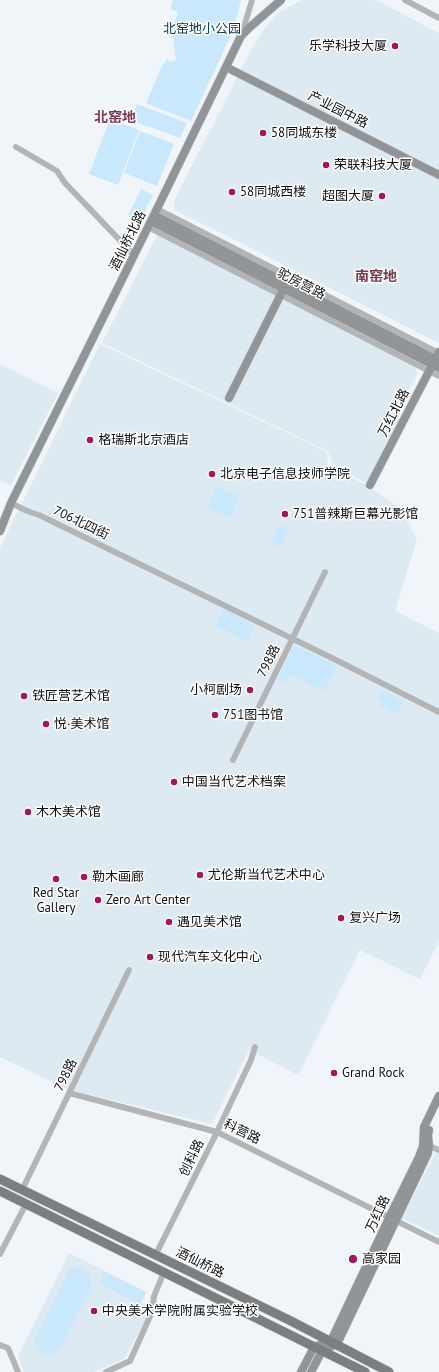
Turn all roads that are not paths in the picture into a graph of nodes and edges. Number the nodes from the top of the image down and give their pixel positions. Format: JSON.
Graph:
{"nodes":[{"id":1,"x":252,"y":0,"type":"edge"},
{"id":2,"x":280,"y":0,"type":"edge"},
{"id":3,"x":405,"y":0,"type":"edge"},
{"id":4,"x":439,"y":18,"type":"edge"},
{"id":5,"x":241,"y":36,"type":"junction"},
{"id":6,"x":226,"y":67,"type":"junction"},
{"id":7,"x":16,"y":147,"type":"dead end"},
{"id":8,"x":439,"y":175,"type":"edge"},
{"id":9,"x":153,"y":218,"type":"junction"},
{"id":10,"x":134,"y":255,"type":"junction"},
{"id":11,"x":282,"y":292,"type":"junction"},
{"id":12,"x":436,"y":360,"type":"edge"},
{"id":13,"x":439,"y":376,"type":"edge"},
{"id":14,"x":229,"y":398,"type":"dead end"},
{"id":15,"x":370,"y":485,"type":"dead end"},
{"id":16,"x":11,"y":503,"type":"junction"},
{"id":17,"x":0,"y":517,"type":"edge"},
{"id":18,"x":0,"y":531,"type":"edge"},
{"id":19,"x":325,"y":572,"type":"dead end"},
{"id":20,"x":292,"y":639,"type":"junction"},
{"id":21,"x":439,"y":712,"type":"edge"},
{"id":22,"x":233,"y":760,"type":"dead end"},
{"id":23,"x":129,"y":970,"type":"dead end"},
{"id":24,"x":255,"y":1047,"type":"dead end"},
{"id":25,"x":69,"y":1093,"type":"junction"},
{"id":26,"x":439,"y":1096,"type":"edge"},
{"id":27,"x":439,"y":1107,"type":"edge"},
{"id":28,"x":217,"y":1132,"type":"junction"},
{"id":29,"x":430,"y":1146,"type":"junction"},
{"id":30,"x":439,"y":1150,"type":"edge"},
{"id":31,"x":0,"y":1179,"type":"edge"},
{"id":32,"x":22,"y":1190,"type":"junction"},
{"id":33,"x":0,"y":1191,"type":"edge"},
{"id":34,"x":26,"y":1204,"type":"junction"},
{"id":35,"x":392,"y":1219,"type":"junction"},
{"id":36,"x":3,"y":1240,"type":"edge"},
{"id":37,"x":439,"y":1242,"type":"edge"},
{"id":38,"x":0,"y":1254,"type":"edge"},
{"id":39,"x":155,"y":1256,"type":"junction"},
{"id":40,"x":164,"y":1272,"type":"junction"},
{"id":41,"x":334,"y":1343,"type":"junction"},
{"id":42,"x":0,"y":1345,"type":"edge"},
{"id":43,"x":318,"y":1349,"type":"junction"},
{"id":44,"x":18,"y":1372,"type":"edge"},
{"id":45,"x":106,"y":1372,"type":"edge"},
{"id":46,"x":301,"y":1372,"type":"edge"},
{"id":47,"x":311,"y":1372,"type":"edge"},
{"id":48,"x":365,"y":1372,"type":"edge"},
{"id":49,"x":389,"y":1372,"type":"edge"}],
"edges":[{"from":1,"to":5,"type":"street"},
{"from":2,"to":5,"type":"street","name":"酒仙桥北路"},
{"from":3,"to":4,"type":"street"},
{"from":5,"to":6,"type":"street","name":"酒仙桥北路"},
{"from":6,"to":8,"type":"street","name":"产业园中路"},
{"from":6,"to":9,"type":"street","name":"酒仙桥北路"},
{"from":7,"to":10,"type":"street"},
{"from":9,"to":10,"type":"street","name":"酒仙桥北路"},
{"from":9,"to":11,"type":"street","name":"驼房营路"},
{"from":9,"to":12,"type":"street","name":"驼房营路"},
{"from":10,"to":16,"type":"street","name":"酒仙桥北路"},
{"from":11,"to":12,"type":"street","name":"驼房营路"},
{"from":11,"to":14,"type":"street"},
{"from":12,"to":13,"type":"street"},
{"from":12,"to":15,"type":"street","name":"万红北路"},
{"from":16,"to":17,"type":"street","name":"酒仙桥北路"},
{"from":16,"to":18,"type":"street","name":"酒仙桥北路"},
{"from":16,"to":20,"type":"street","name":"706北四街"},
{"from":19,"to":20,"type":"street","name":"798路"},
{"from":20,"to":21,"type":"street","name":"706北四街"},
{"from":20,"to":22,"type":"street","name":"798路"},
{"from":23,"to":25,"type":"street","name":"798路"},
{"from":24,"to":28,"type":"street","name":"创科路"},
{"from":25,"to":28,"type":"street","name":"科营路"},
{"from":25,"to":32,"type":"street","name":"798路"},
{"from":26,"to":35,"type":"street","name":"万红路"},
{"from":27,"to":29,"type":"street","name":"万红路"},
{"from":28,"to":35,"type":"street","name":"科营路"},
{"from":28,"to":39,"type":"street","name":"创科路"},
{"from":29,"to":30,"type":"street"},
{"from":29,"to":35,"type":"street","name":"万红路"},
{"from":31,"to":32,"type":"main road","name":"酒仙桥路"},
{"from":32,"to":39,"type":"main road","name":"酒仙桥路"},
{"from":33,"to":34,"type":"main road","name":"酒仙桥路"},
{"from":34,"to":36,"type":"street"},
{"from":34,"to":40,"type":"main road","name":"酒仙桥路"},
{"from":35,"to":37,"type":"street","name":"科营路"},
{"from":35,"to":41,"type":"street","name":"万红路"},
{"from":36,"to":38,"type":"street"},
{"from":39,"to":41,"type":"main road","name":"酒仙桥路"},
{"from":40,"to":43,"type":"main road","name":"酒仙桥路"},
{"from":40,"to":45,"type":"street"},
{"from":41,"to":43,"type":"street"},
{"from":41,"to":49,"type":"main road","name":"酒仙桥路"},
{"from":42,"to":44,"type":"street"},
{"from":43,"to":46,"type":"street"},
{"from":43,"to":47,"type":"street"},
{"from":43,"to":48,"type":"main road","name":"酒仙桥路"}]}
